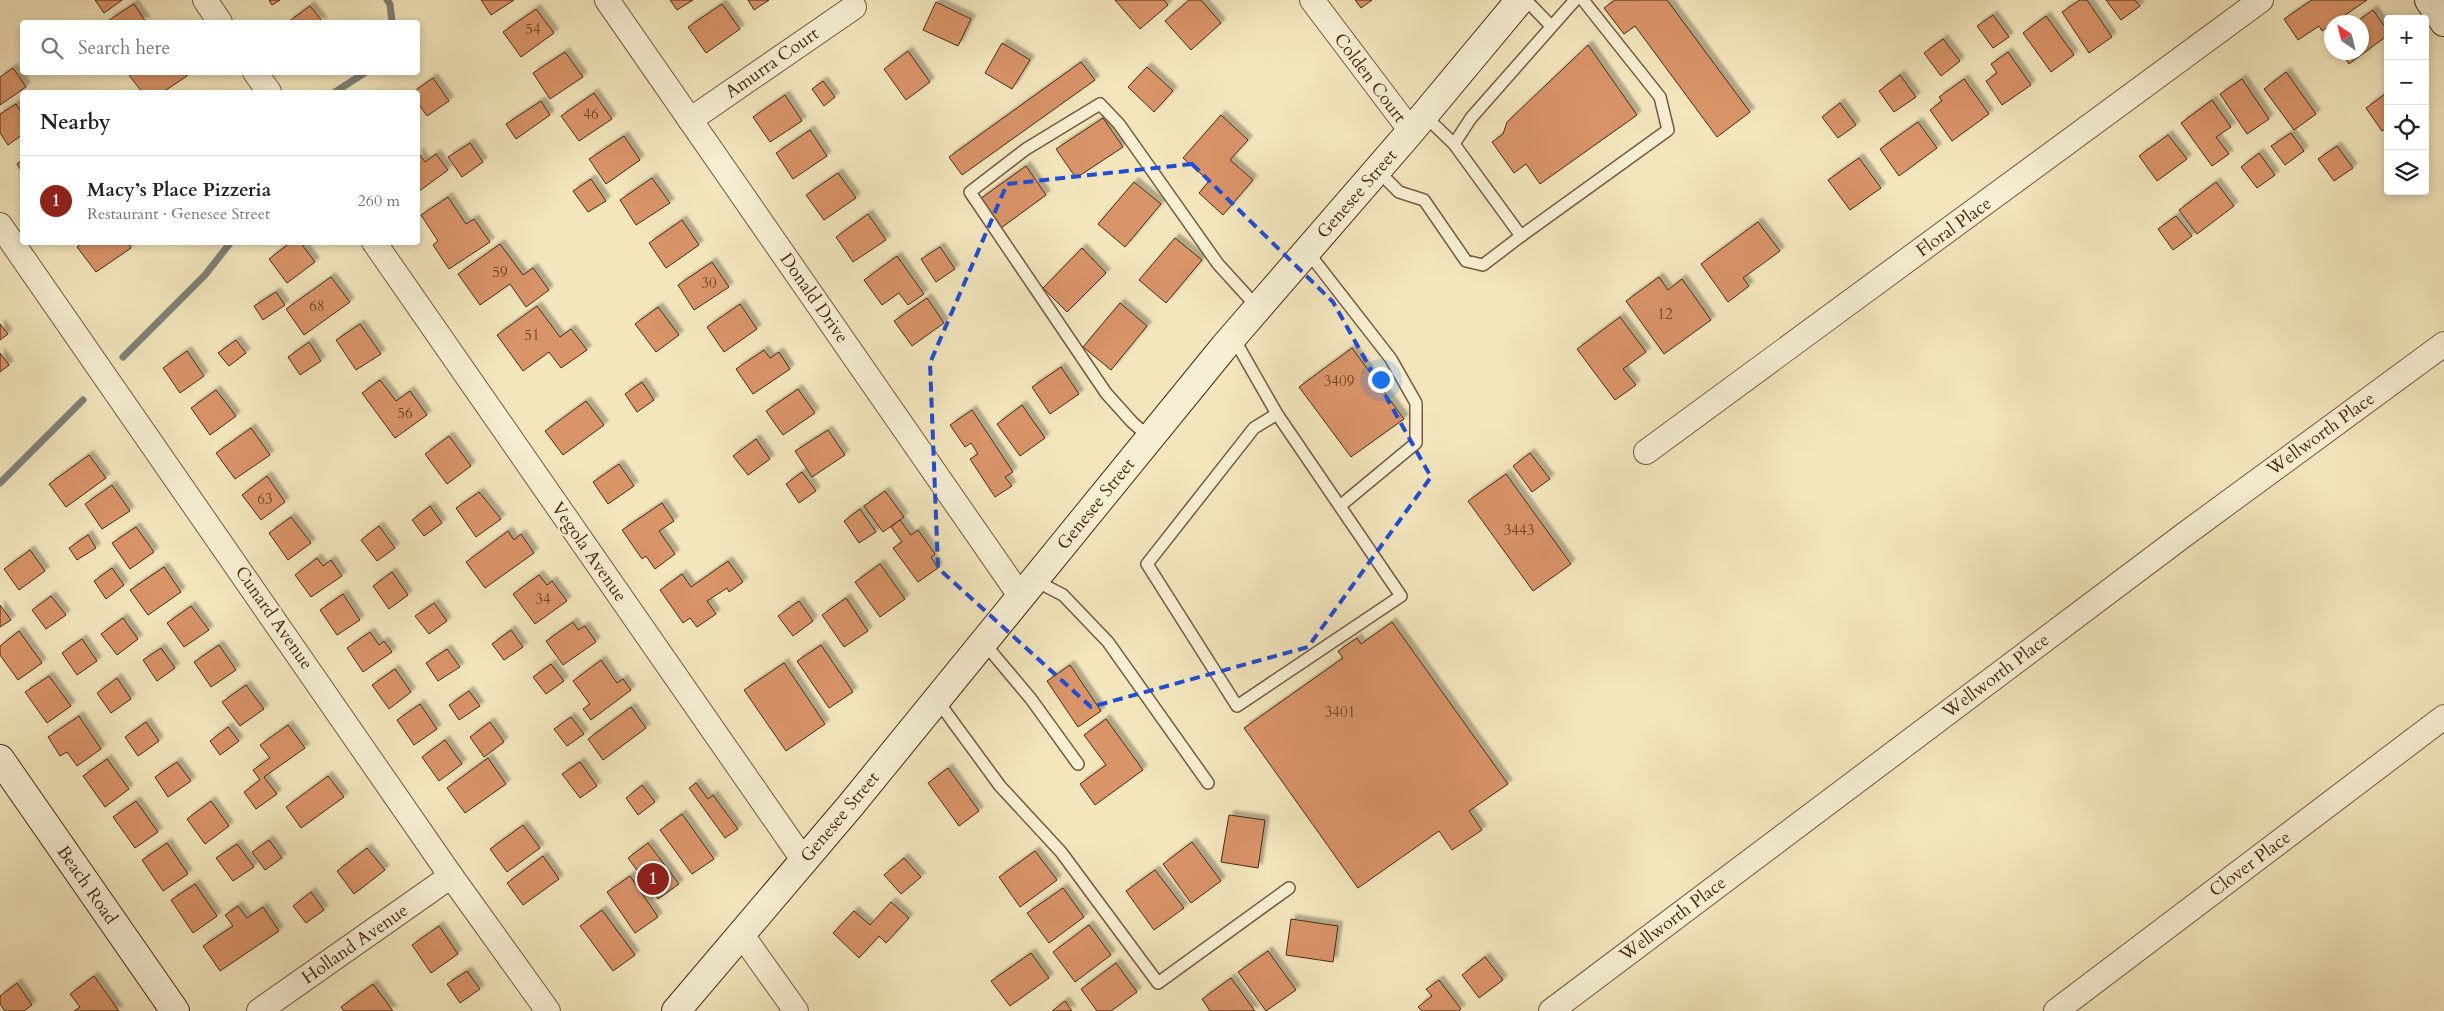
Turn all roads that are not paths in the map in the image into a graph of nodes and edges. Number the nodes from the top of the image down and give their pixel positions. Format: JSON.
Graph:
{"nodes":[{"id":1,"x":205,"y":0,"type":"edge"},
{"id":2,"x":607,"y":0,"type":"edge"},
{"id":3,"x":1312,"y":0,"type":"edge"},
{"id":4,"x":1575,"y":0,"type":"edge"},
{"id":5,"x":1583,"y":0,"type":"edge"},
{"id":6,"x":2261,"y":0,"type":"edge"},
{"id":7,"x":2429,"y":0,"type":"edge"},
{"id":8,"x":1516,"y":2,"type":"edge"},
{"id":9,"x":854,"y":6,"type":"dead end"},
{"id":10,"x":219,"y":20,"type":"edge"},
{"id":11,"x":2444,"y":22,"type":"edge"},
{"id":12,"x":1551,"y":26,"type":"junction"},
{"id":13,"x":257,"y":75,"type":"edge"},
{"id":14,"x":268,"y":90,"type":"edge"},
{"id":15,"x":690,"y":120,"type":"junction"},
{"id":16,"x":1418,"y":123,"type":"junction"},
{"id":17,"x":1454,"y":144,"type":"junction"},
{"id":18,"x":1377,"y":170,"type":"junction"},
{"id":19,"x":0,"y":225,"type":"edge"},
{"id":20,"x":1521,"y":236,"type":"junction"},
{"id":21,"x":376,"y":245,"type":"edge"},
{"id":22,"x":1307,"y":251,"type":"junction"},
{"id":23,"x":1258,"y":308,"type":"junction"},
{"id":24,"x":1233,"y":337,"type":"junction"},
{"id":25,"x":2444,"y":344,"type":"edge"},
{"id":26,"x":1277,"y":414,"type":"junction"},
{"id":27,"x":1150,"y":438,"type":"junction"},
{"id":28,"x":1646,"y":452,"type":"dead end"},
{"id":29,"x":1340,"y":506,"type":"junction"},
{"id":30,"x":1027,"y":588,"type":"junction"},
{"id":31,"x":984,"y":643,"type":"junction"},
{"id":32,"x":937,"y":700,"type":"junction"},
{"id":33,"x":2444,"y":717,"type":"edge"},
{"id":34,"x":0,"y":759,"type":"edge"},
{"id":35,"x":1078,"y":764,"type":"dead end"},
{"id":36,"x":1208,"y":784,"type":"dead end"},
{"id":37,"x":804,"y":861,"type":"junction"},
{"id":38,"x":451,"y":876,"type":"junction"},
{"id":39,"x":1290,"y":888,"type":"dead end"},
{"id":40,"x":742,"y":935,"type":"junction"},
{"id":41,"x":175,"y":1011,"type":"edge"},
{"id":42,"x":259,"y":1011,"type":"edge"},
{"id":43,"x":548,"y":1011,"type":"edge"},
{"id":44,"x":676,"y":1011,"type":"edge"},
{"id":45,"x":796,"y":1011,"type":"edge"},
{"id":46,"x":1551,"y":1011,"type":"edge"},
{"id":47,"x":2056,"y":1011,"type":"edge"}],
"edges":[{"from":1,"to":10,"type":"street"},
{"from":2,"to":15,"type":"street","name":"Donald Drive"},
{"from":3,"to":16,"type":"street","name":"Colden Court"},
{"from":4,"to":12,"type":"lane"},
{"from":5,"to":20,"type":"lane"},
{"from":6,"to":28,"type":"street","name":"Floral Place"},
{"from":7,"to":11,"type":"main road"},
{"from":8,"to":12,"type":"lane"},
{"from":8,"to":16,"type":"main road","name":"Genesee Street"},
{"from":9,"to":15,"type":"street","name":"Amurra Court"},
{"from":12,"to":17,"type":"lane"},
{"from":13,"to":14,"type":"street"},
{"from":15,"to":30,"type":"street","name":"Donald Drive"},
{"from":16,"to":17,"type":"lane"},
{"from":16,"to":18,"type":"main road","name":"Genesee Street"},
{"from":17,"to":20,"type":"lane"},
{"from":18,"to":20,"type":"lane"},
{"from":18,"to":22,"type":"main road","name":"Genesee Street"},
{"from":19,"to":38,"type":"street","name":"Cunard Avenue"},
{"from":21,"to":37,"type":"street","name":"Vegola Avenue"},
{"from":22,"to":23,"type":"main road","name":"Genesee Street"},
{"from":22,"to":29,"type":"lane"},
{"from":23,"to":24,"type":"main road","name":"Genesee Street"},
{"from":23,"to":27,"type":"lane"},
{"from":24,"to":26,"type":"lane"},
{"from":24,"to":27,"type":"main road","name":"Genesee Street"},
{"from":25,"to":46,"type":"street","name":"Wellworth Place"},
{"from":26,"to":29,"type":"lane"},
{"from":26,"to":29,"type":"lane"},
{"from":27,"to":30,"type":"main road","name":"Genesee Street"},
{"from":30,"to":31,"type":"main road","name":"Genesee Street"},
{"from":30,"to":36,"type":"lane"},
{"from":31,"to":32,"type":"main road","name":"Genesee Street"},
{"from":31,"to":35,"type":"lane"},
{"from":32,"to":37,"type":"main road","name":"Genesee Street"},
{"from":32,"to":39,"type":"lane"},
{"from":33,"to":47,"type":"street","name":"Clover Place"},
{"from":34,"to":41,"type":"main road","name":"Beach Road"},
{"from":37,"to":40,"type":"main road","name":"Genesee Street"},
{"from":38,"to":42,"type":"street","name":"Holland Avenue"},
{"from":38,"to":43,"type":"street","name":"Cunard Avenue"},
{"from":40,"to":44,"type":"main road","name":"Genesee Street"},
{"from":40,"to":45,"type":"street"}]}
